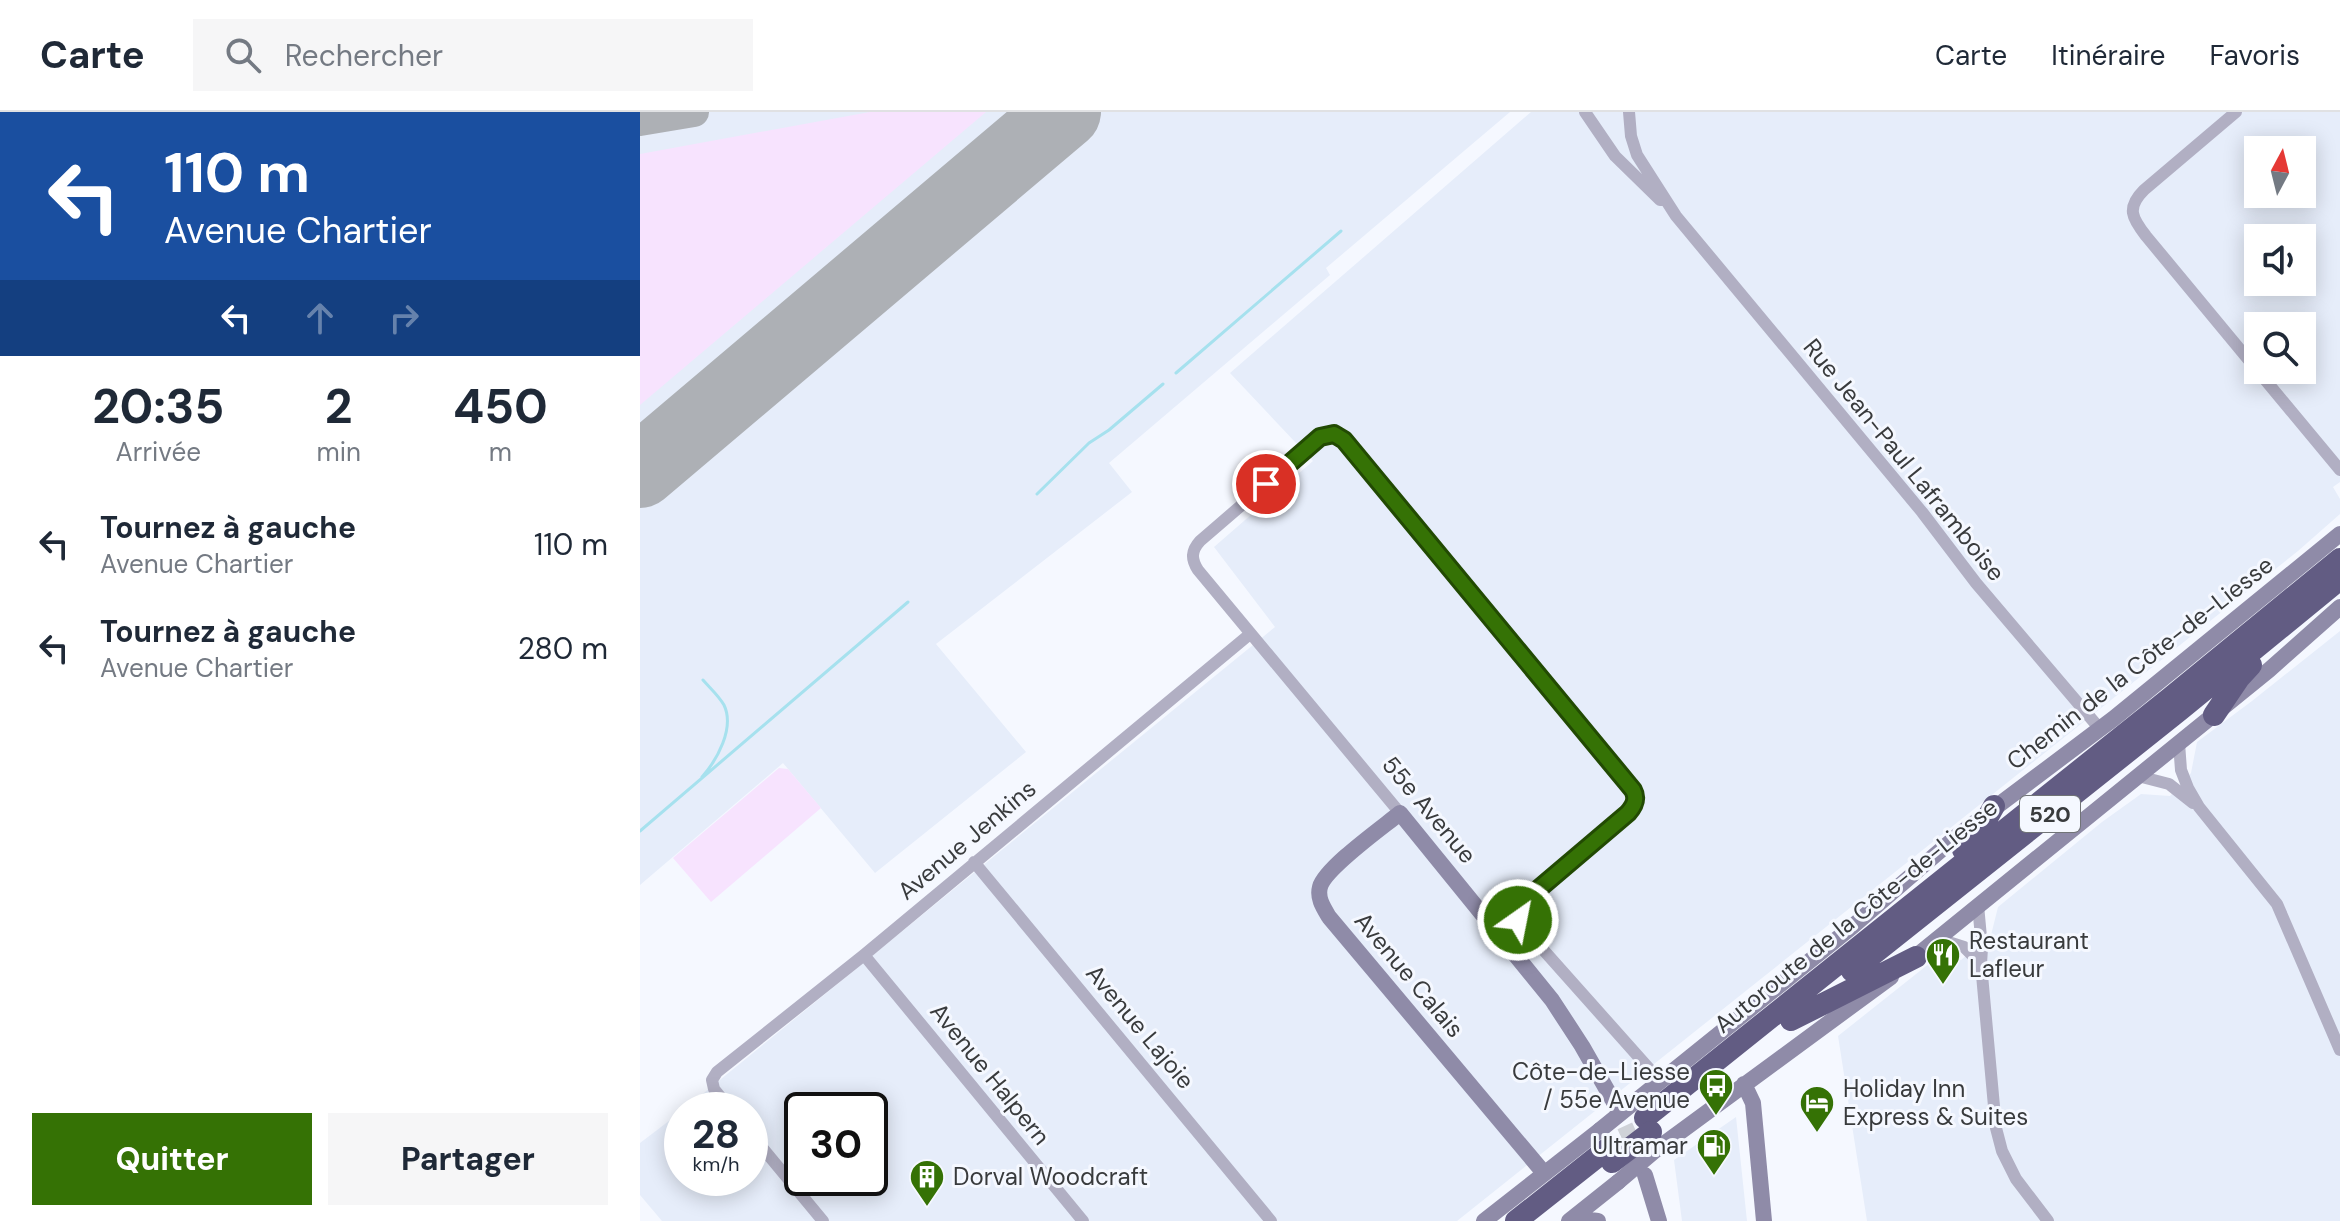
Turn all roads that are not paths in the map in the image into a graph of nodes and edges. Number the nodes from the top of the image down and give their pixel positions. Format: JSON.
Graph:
{"nodes":[{"id":1,"x":1585,"y":112,"type":"edge"},
{"id":2,"x":1629,"y":112,"type":"edge"},
{"id":3,"x":2236,"y":112,"type":"edge"},
{"id":4,"x":1676,"y":216,"type":"junction"},
{"id":5,"x":2340,"y":470,"type":"edge"},
{"id":6,"x":2340,"y":534,"type":"edge"},
{"id":7,"x":2340,"y":559,"type":"edge"},
{"id":8,"x":2340,"y":579,"type":"edge"},
{"id":9,"x":2309,"y":605,"type":"junction"},
{"id":10,"x":2340,"y":607,"type":"edge"},
{"id":11,"x":1250,"y":634,"type":"junction"},
{"id":12,"x":2214,"y":715,"type":"junction"},
{"id":13,"x":2100,"y":729,"type":"junction"},
{"id":14,"x":2179,"y":743,"type":"junction"},
{"id":15,"x":2138,"y":776,"type":"junction"},
{"id":16,"x":1994,"y":806,"type":"junction"},
{"id":17,"x":2199,"y":807,"type":"junction"},
{"id":18,"x":1400,"y":813,"type":"junction"},
{"id":19,"x":974,"y":862,"type":"junction"},
{"id":20,"x":1915,"y":901,"type":"junction"},
{"id":21,"x":1978,"y":905,"type":"junction"},
{"id":22,"x":1939,"y":939,"type":"junction"},
{"id":23,"x":864,"y":955,"type":"junction"},
{"id":24,"x":1916,"y":957,"type":"junction"},
{"id":25,"x":1981,"y":964,"type":"junction"},
{"id":26,"x":1791,"y":1020,"type":"junction"},
{"id":27,"x":2340,"y":1050,"type":"edge"},
{"id":28,"x":1661,"y":1082,"type":"junction"},
{"id":29,"x":1744,"y":1084,"type":"junction"},
{"id":30,"x":716,"y":1092,"type":"edge"},
{"id":31,"x":1615,"y":1104,"type":"tunnel mouth"},
{"id":32,"x":1648,"y":1125,"type":"junction"},
{"id":33,"x":768,"y":1155,"type":"edge"},
{"id":34,"x":1609,"y":1156,"type":"junction"},
{"id":35,"x":1544,"y":1173,"type":"junction"},
{"id":36,"x":1645,"y":1175,"type":"dead end"},
{"id":37,"x":1571,"y":1219,"type":"edge"},
{"id":38,"x":823,"y":1221,"type":"edge"},
{"id":39,"x":1083,"y":1221,"type":"edge"},
{"id":40,"x":1271,"y":1221,"type":"edge"},
{"id":41,"x":1484,"y":1221,"type":"edge"},
{"id":42,"x":1516,"y":1221,"type":"edge"},
{"id":43,"x":1538,"y":1221,"type":"edge"},
{"id":44,"x":1598,"y":1221,"type":"edge"},
{"id":45,"x":1659,"y":1221,"type":"edge"},
{"id":46,"x":1764,"y":1221,"type":"edge"},
{"id":47,"x":2048,"y":1221,"type":"edge"}],
"edges":[{"from":1,"to":4,"type":"street","name":"Rue Jean-Paul Laframboise"},
{"from":2,"to":4,"type":"street","name":"Rue Jean-Paul Laframboise"},
{"from":3,"to":5,"type":"street"},
{"from":4,"to":13,"type":"street","name":"Rue Jean-Paul Laframboise"},
{"from":6,"to":13,"type":"main road","name":"Chemin de la Côte-de-Liesse"},
{"from":7,"to":20,"type":"highway","name":"Autoroute de la Côte-de-Liesse","number":"520"},
{"from":8,"to":9,"type":"highway","name":"Autoroute de la Côte-de-Liesse","number":"520"},
{"from":9,"to":12,"type":"highway"},
{"from":9,"to":26,"type":"highway","name":"Autoroute de la Côte-de-Liesse","number":"520"},
{"from":10,"to":12,"type":"main road","name":"Chemin de la Côte-de-Liesse"},
{"from":11,"to":18,"type":"street","name":"55e Avenue"},
{"from":11,"to":19,"type":"street","name":"Avenue Jenkins"},
{"from":11,"to":28,"type":"street","name":"55e Avenue"},
{"from":12,"to":14,"type":"main road","name":"Chemin de la Côte-de-Liesse"},
{"from":13,"to":16,"type":"main road","name":"Chemin de la Côte-de-Liesse"},
{"from":14,"to":15,"type":"main road","name":"Chemin de la Côte-de-Liesse"},
{"from":14,"to":17,"type":"street"},
{"from":15,"to":17,"type":"street"},
{"from":15,"to":21,"type":"main road","name":"Chemin de la Côte-de-Liesse"},
{"from":16,"to":20,"type":"highway"},
{"from":16,"to":28,"type":"main road","name":"Chemin de la Côte-de-Liesse"},
{"from":17,"to":27,"type":"street"},
{"from":18,"to":31,"type":"main road","name":"55e Avenue"},
{"from":18,"to":35,"type":"main road","name":"Avenue Calais"},
{"from":19,"to":23,"type":"street","name":"Avenue Jenkins"},
{"from":19,"to":40,"type":"street","name":"Avenue Lajoie"},
{"from":20,"to":32,"type":"highway","name":"Autoroute de la Côte-de-Liesse","number":"520"},
{"from":21,"to":22,"type":"main road","name":"Chemin de la Côte-de-Liesse"},
{"from":21,"to":25,"type":"street"},
{"from":22,"to":24,"type":"main road","name":"Chemin de la Côte-de-Liesse"},
{"from":22,"to":25,"type":"street"},
{"from":23,"to":30,"type":"street","name":"Avenue Jenkins"},
{"from":23,"to":39,"type":"street","name":"Avenue Halpern"},
{"from":24,"to":26,"type":"highway"},
{"from":24,"to":29,"type":"main road","name":"Chemin de la Côte-de-Liesse"},
{"from":25,"to":47,"type":"street"},
{"from":26,"to":32,"type":"highway","name":"Autoroute de la Côte-de-Liesse","number":"520"},
{"from":28,"to":32,"type":"main road","name":"Chemin de la Côte-de-Liesse"},
{"from":29,"to":32,"type":"main road","name":"Chemin de la Côte-de-Liesse"},
{"from":29,"to":46,"type":"main road"},
{"from":32,"to":34,"type":"highway","name":"Autoroute de la Côte-de-Liesse","number":"520","bridge":true},
{"from":32,"to":34,"type":"main road","name":"Chemin de la Côte-de-Liesse","bridge":true},
{"from":33,"to":38,"type":"street"},
{"from":34,"to":35,"type":"main road","name":"Chemin de la Côte-de-Liesse"},
{"from":34,"to":37,"type":"main road","name":"Chemin de la Côte-de-Liesse"},
{"from":34,"to":42,"type":"highway","name":"Autoroute de la Côte-de-Liesse","number":"520"},
{"from":34,"to":43,"type":"highway","name":"Autoroute de la Côte-de-Liesse","number":"520"},
{"from":35,"to":41,"type":"main road","name":"Chemin de la Côte-de-Liesse"},
{"from":36,"to":45,"type":"main road"},
{"from":37,"to":44,"type":"main road"}]}
